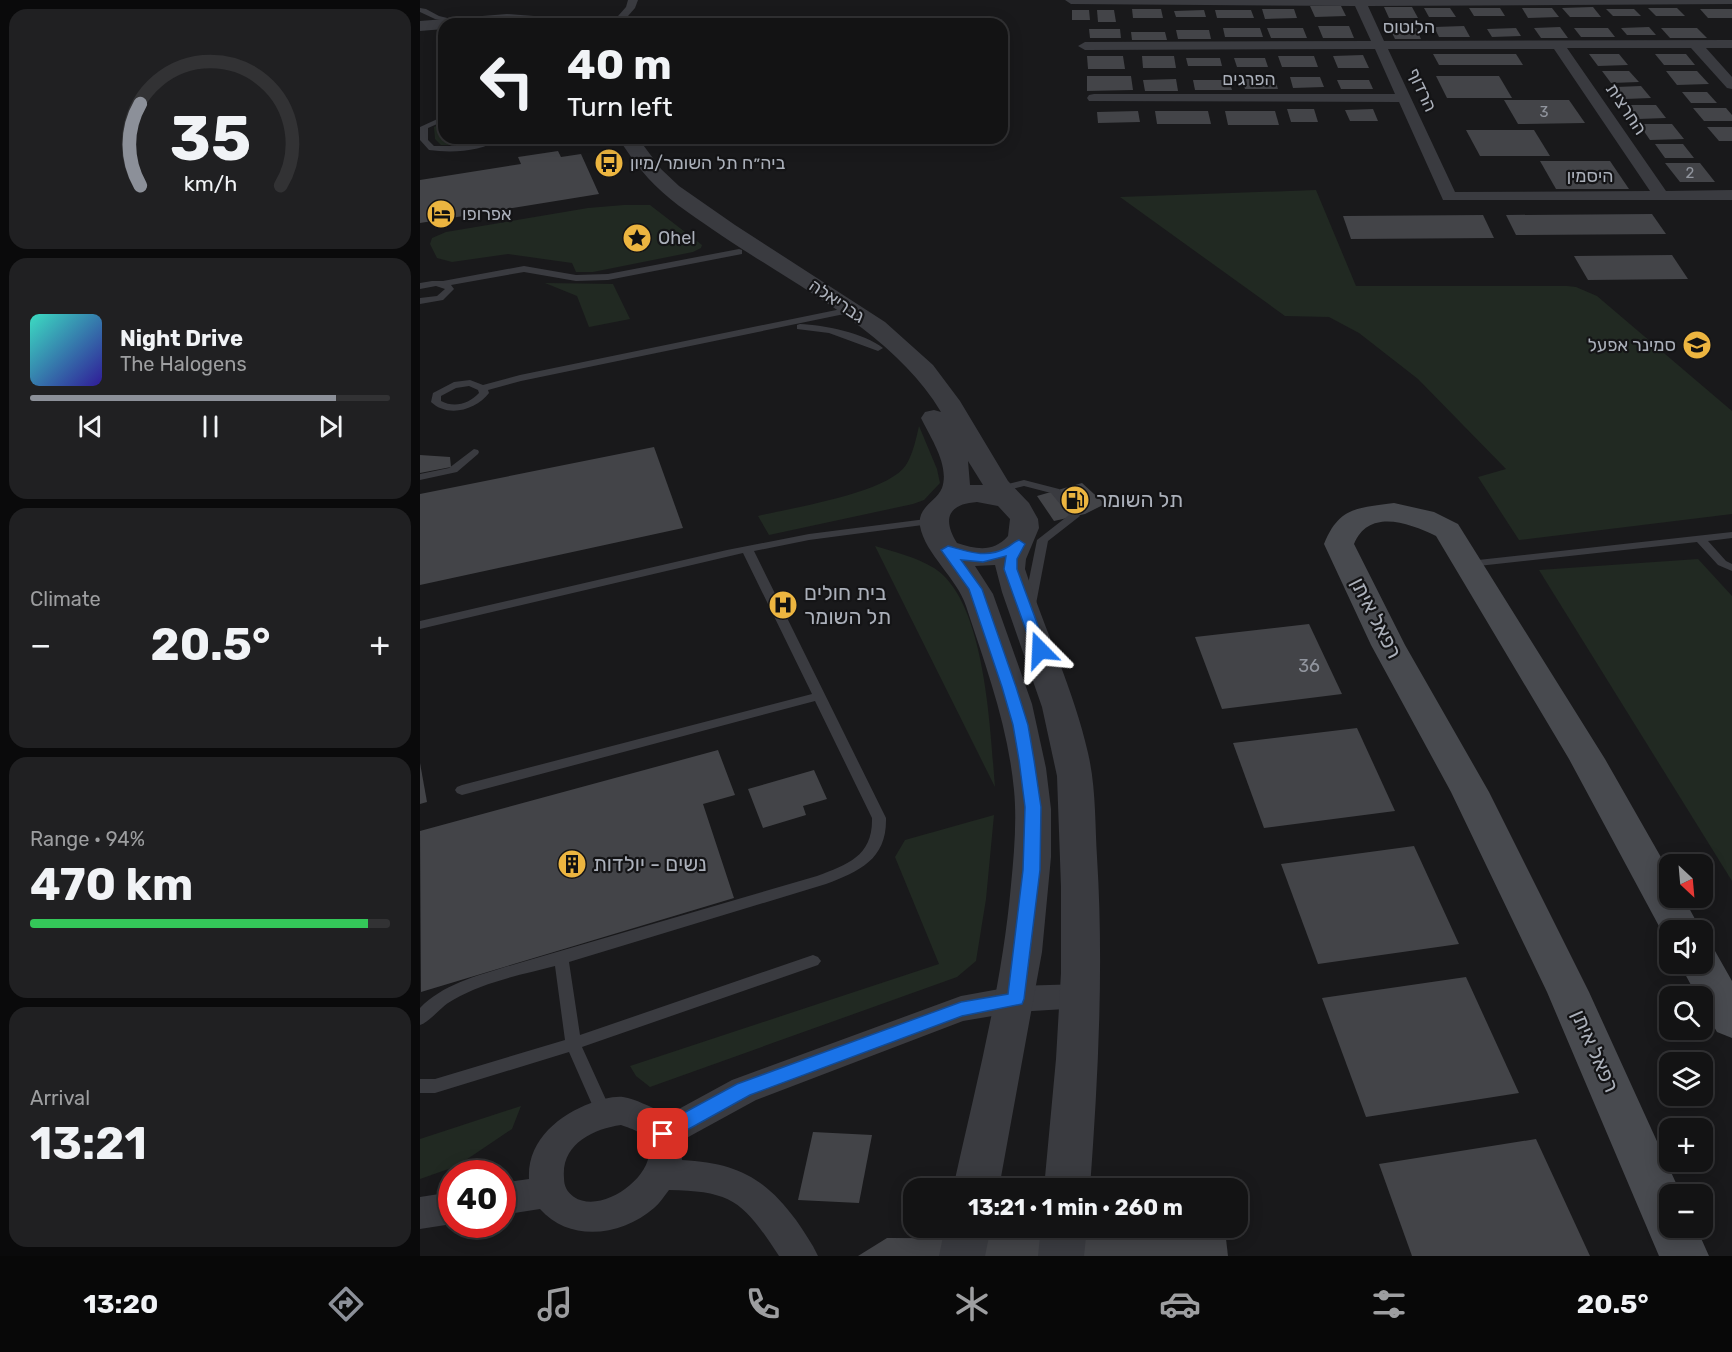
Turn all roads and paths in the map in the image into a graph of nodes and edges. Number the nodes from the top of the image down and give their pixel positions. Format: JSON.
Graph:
{"nodes":[{"id":1,"x":633,"y":0,"type":"edge"},
{"id":2,"x":1071,"y":0,"type":"edge"},
{"id":3,"x":1732,"y":0,"type":"edge"},
{"id":4,"x":1359,"y":1,"type":"edge"},
{"id":5,"x":420,"y":10,"type":"edge"},
{"id":6,"x":438,"y":18,"type":"edge"},
{"id":7,"x":621,"y":18,"type":"edge"},
{"id":8,"x":438,"y":24,"type":"edge"},
{"id":9,"x":420,"y":26,"type":"edge"},
{"id":10,"x":1695,"y":44,"type":"junction"},
{"id":11,"x":1732,"y":44,"type":"edge"},
{"id":12,"x":1380,"y":45,"type":"junction"},
{"id":13,"x":1558,"y":45,"type":"junction"},
{"id":14,"x":1085,"y":46,"type":"dead end"},
{"id":15,"x":1732,"y":85,"type":"edge"},
{"id":16,"x":1094,"y":98,"type":"dead end"},
{"id":17,"x":1404,"y":98,"type":"junction"},
{"id":18,"x":438,"y":121,"type":"edge"},
{"id":19,"x":485,"y":144,"type":"edge"},
{"id":20,"x":614,"y":144,"type":"edge"},
{"id":21,"x":632,"y":144,"type":"edge"},
{"id":22,"x":1661,"y":195,"type":"junction"},
{"id":23,"x":1732,"y":195,"type":"edge"},
{"id":24,"x":1449,"y":196,"type":"joint"},
{"id":25,"x":739,"y":252,"type":"junction"},
{"id":26,"x":443,"y":284,"type":"junction"},
{"id":27,"x":420,"y":286,"type":"edge"},
{"id":28,"x":420,"y":301,"type":"edge"},
{"id":29,"x":841,"y":312,"type":"junction"},
{"id":30,"x":748,"y":332,"type":"junction"},
{"id":31,"x":878,"y":348,"type":"junction"},
{"id":32,"x":482,"y":388,"type":"dead end"},
{"id":33,"x":474,"y":452,"type":"dead end"},
{"id":34,"x":420,"y":477,"type":"edge"},
{"id":35,"x":1004,"y":495,"type":"junction"},
{"id":36,"x":942,"y":524,"type":"junction"},
{"id":37,"x":1732,"y":535,"type":"edge"},
{"id":38,"x":1699,"y":538,"type":"junction"},
{"id":39,"x":1019,"y":544,"type":"junction"},
{"id":40,"x":747,"y":549,"type":"junction"},
{"id":41,"x":1469,"y":564,"type":"junction"},
{"id":42,"x":1732,"y":567,"type":"edge"},
{"id":43,"x":420,"y":625,"type":"edge"},
{"id":44,"x":1034,"y":635,"type":"junction"},
{"id":45,"x":819,"y":696,"type":"junction"},
{"id":46,"x":462,"y":790,"type":"dead end"},
{"id":47,"x":1676,"y":920,"type":"edge"},
{"id":48,"x":561,"y":958,"type":"junction"},
{"id":49,"x":813,"y":961,"type":"dead end"},
{"id":50,"x":1706,"y":974,"type":"edge"},
{"id":51,"x":1082,"y":996,"type":"junction"},
{"id":52,"x":1016,"y":999,"type":"junction"},
{"id":53,"x":420,"y":1019,"type":"edge"},
{"id":54,"x":1732,"y":1020,"type":"edge"},
{"id":55,"x":573,"y":1044,"type":"junction"},
{"id":56,"x":420,"y":1086,"type":"edge"},
{"id":57,"x":604,"y":1113,"type":"junction"},
{"id":58,"x":663,"y":1134,"type":"junction"},
{"id":59,"x":661,"y":1175,"type":"junction"},
{"id":60,"x":978,"y":1178,"type":"edge"},
{"id":61,"x":1068,"y":1178,"type":"edge"},
{"id":62,"x":548,"y":1192,"type":"junction"},
{"id":63,"x":516,"y":1197,"type":"edge"},
{"id":64,"x":1659,"y":1197,"type":"edge"},
{"id":65,"x":438,"y":1210,"type":"edge"},
{"id":66,"x":420,"y":1213,"type":"edge"},
{"id":67,"x":966,"y":1238,"type":"edge"},
{"id":68,"x":1063,"y":1238,"type":"edge"},
{"id":69,"x":1677,"y":1238,"type":"edge"},
{"id":70,"x":800,"y":1256,"type":"edge"},
{"id":71,"x":962,"y":1256,"type":"edge"},
{"id":72,"x":1061,"y":1256,"type":"edge"},
{"id":73,"x":1684,"y":1256,"type":"edge"}],
"edges":[{"from":1,"to":7,"type":"street"},
{"from":2,"to":4,"type":"street"},
{"from":3,"to":4,"type":"street"},
{"from":4,"to":12,"type":"street","name":"הרדוף"},
{"from":5,"to":6,"type":"lane"},
{"from":8,"to":9,"type":"street"},
{"from":10,"to":11,"type":"street","name":"הלוטוס"},
{"from":10,"to":13,"type":"street","name":"הלוטוס"},
{"from":10,"to":15,"type":"street"},
{"from":12,"to":13,"type":"street","name":"הלוטוס"},
{"from":12,"to":14,"type":"street","name":"הלוטוס"},
{"from":12,"to":17,"type":"street","name":"הרדוף"},
{"from":13,"to":22,"type":"street","name":"החרצית"},
{"from":16,"to":17,"type":"street","name":"הפרגים"},
{"from":17,"to":24,"type":"street","name":"הרדוף"},
{"from":18,"to":19,"type":"lane"},
{"from":20,"to":25,"type":"street","name":"גבריאלה"},
{"from":21,"to":29,"type":"street","name":"גבריאלה"},
{"from":22,"to":23,"type":"street","name":"היסמין"},
{"from":22,"to":24,"type":"street","name":"היסמין"},
{"from":25,"to":26,"type":"lane"},
{"from":25,"to":29,"type":"street","name":"גבריאלה"},
{"from":26,"to":27,"type":"lane"},
{"from":26,"to":28,"type":"lane"},
{"from":29,"to":30,"type":"lane"},
{"from":29,"to":31,"type":"street","name":"גבריאלה"},
{"from":29,"to":35,"type":"street","name":"גבריאלה"},
{"from":30,"to":31,"type":"lane"},
{"from":30,"to":32,"type":"lane"},
{"from":31,"to":36,"type":"street","name":"גבריאלה"},
{"from":33,"to":34,"type":"lane"},
{"from":35,"to":36,"type":"street"},
{"from":35,"to":39,"type":"street"},
{"from":35,"to":44,"type":"lane"},
{"from":36,"to":39,"type":"street"},
{"from":36,"to":40,"type":"lane"},
{"from":36,"to":52,"type":"street"},
{"from":37,"to":38,"type":"lane"},
{"from":38,"to":41,"type":"lane"},
{"from":38,"to":42,"type":"lane"},
{"from":39,"to":44,"type":"street"},
{"from":40,"to":43,"type":"lane"},
{"from":40,"to":45,"type":"lane"},
{"from":41,"to":47,"type":"main road","name":"רפאל איתן"},
{"from":41,"to":64,"type":"main road","name":"רפאל איתן"},
{"from":44,"to":51,"type":"street"},
{"from":45,"to":46,"type":"lane"},
{"from":45,"to":48,"type":"lane"},
{"from":48,"to":53,"type":"lane"},
{"from":48,"to":55,"type":"lane"},
{"from":49,"to":55,"type":"lane"},
{"from":50,"to":54,"type":"main road"},
{"from":51,"to":52,"type":"street"},
{"from":51,"to":61,"type":"street"},
{"from":52,"to":58,"type":"street"},
{"from":52,"to":60,"type":"street"},
{"from":55,"to":56,"type":"lane"},
{"from":55,"to":57,"type":"lane"},
{"from":57,"to":58,"type":"street"},
{"from":57,"to":62,"type":"street"},
{"from":58,"to":59,"type":"street"},
{"from":59,"to":62,"type":"street"},
{"from":59,"to":70,"type":"street"},
{"from":62,"to":63,"type":"street"},
{"from":65,"to":66,"type":"street"},
{"from":67,"to":71,"type":"street"},
{"from":68,"to":72,"type":"street"},
{"from":69,"to":73,"type":"main road"}]}
